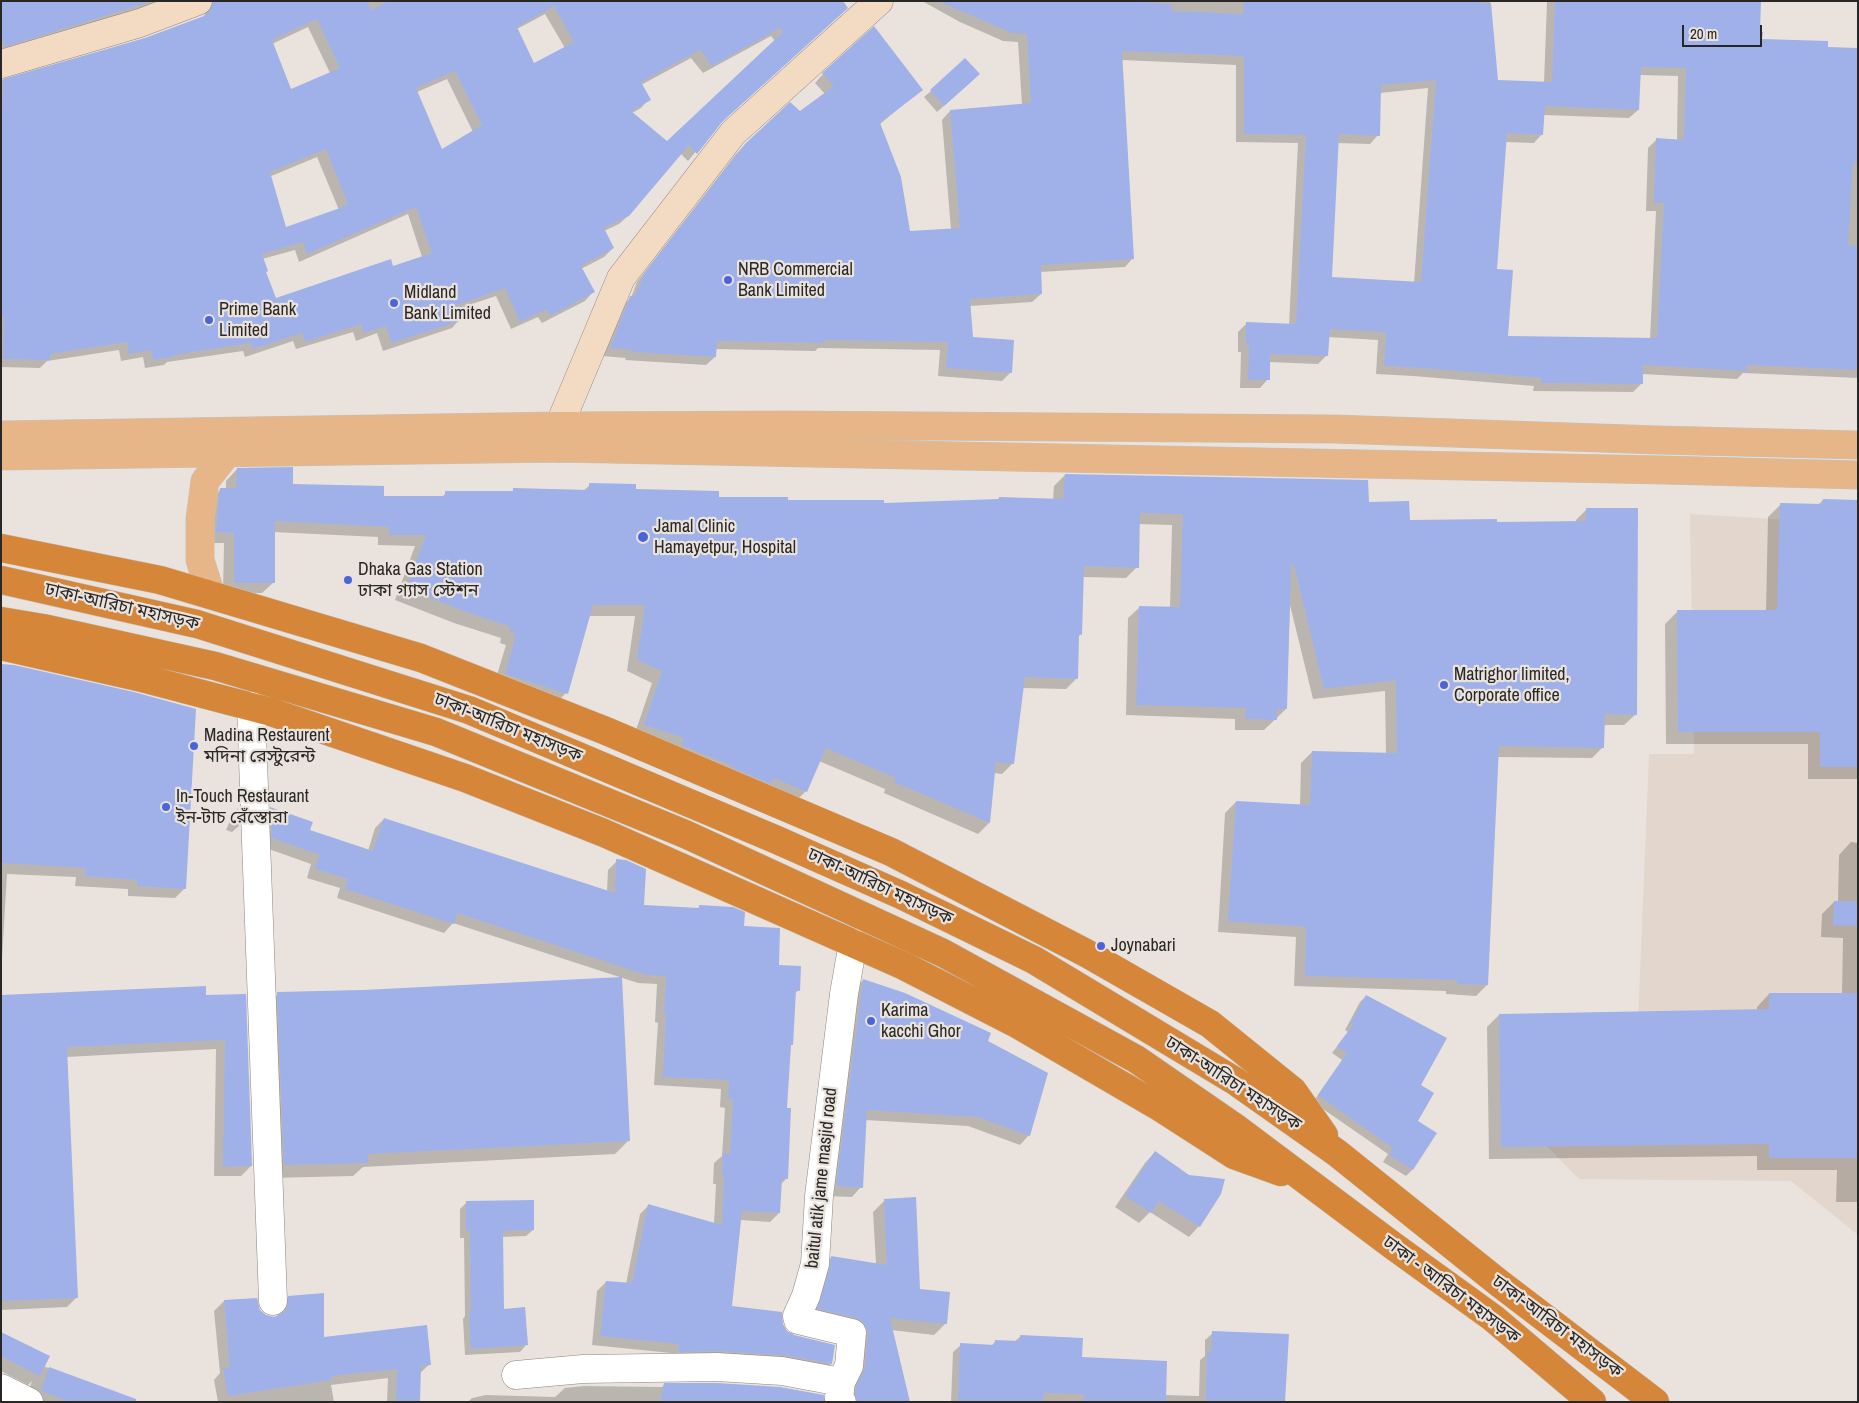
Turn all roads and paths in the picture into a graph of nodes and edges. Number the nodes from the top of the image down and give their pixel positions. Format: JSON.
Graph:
{"nodes":[{"id":1,"x":198,"y":1,"type":"edge"},
{"id":2,"x":879,"y":1,"type":"edge"},
{"id":3,"x":1,"y":64,"type":"edge"},
{"id":4,"x":1,"y":435,"type":"edge"},
{"id":5,"x":558,"y":437,"type":"junction"},
{"id":6,"x":1858,"y":445,"type":"edge"},
{"id":7,"x":228,"y":452,"type":"junction"},
{"id":8,"x":1,"y":456,"type":"edge"},
{"id":9,"x":1858,"y":475,"type":"edge"},
{"id":10,"x":1,"y":548,"type":"edge"},
{"id":11,"x":1,"y":580,"type":"edge"},
{"id":12,"x":211,"y":596,"type":"junction"},
{"id":13,"x":1,"y":621,"type":"edge"},
{"id":14,"x":1,"y":646,"type":"edge"},
{"id":15,"x":251,"y":706,"type":"junction"},
{"id":16,"x":853,"y":943,"type":"junction"},
{"id":17,"x":1337,"y":1153,"type":"junction"},
{"id":18,"x":1308,"y":1182,"type":"junction"},
{"id":19,"x":273,"y":1301,"type":"dead end"},
{"id":20,"x":516,"y":1375,"type":"dead end"},
{"id":21,"x":1,"y":1388,"type":"edge"},
{"id":22,"x":841,"y":1394,"type":"edge"},
{"id":23,"x":29,"y":1402,"type":"edge"},
{"id":24,"x":1592,"y":1402,"type":"edge"},
{"id":25,"x":1656,"y":1402,"type":"edge"}],
"edges":[{"from":1,"to":3,"type":"main road"},
{"from":2,"to":5,"type":"main road"},
{"from":4,"to":5,"type":"main road"},
{"from":5,"to":6,"type":"main road"},
{"from":5,"to":7,"type":"main road"},
{"from":5,"to":9,"type":"main road"},
{"from":7,"to":8,"type":"main road"},
{"from":7,"to":12,"type":"main road"},
{"from":10,"to":12,"type":"highway"},
{"from":11,"to":17,"type":"highway","name":"ঢাকা-আরিচা মহাসড়ক"},
{"from":12,"to":17,"type":"highway"},
{"from":13,"to":18,"type":"highway","name":"ঢাকা-আরিচা মহাসড়ক"},
{"from":14,"to":15,"type":"highway"},
{"from":15,"to":16,"type":"highway"},
{"from":15,"to":19,"type":"street"},
{"from":16,"to":18,"type":"highway"},
{"from":16,"to":22,"type":"street","name":"baitul atik jame masjid road"},
{"from":17,"to":25,"type":"highway","name":"ঢাকা-আরিচা মহাসড়ক"},
{"from":18,"to":24,"type":"highway","name":"ঢাকা - আরিচা মহাসড়ক"},
{"from":20,"to":22,"type":"street"},
{"from":21,"to":23,"type":"street"}]}
